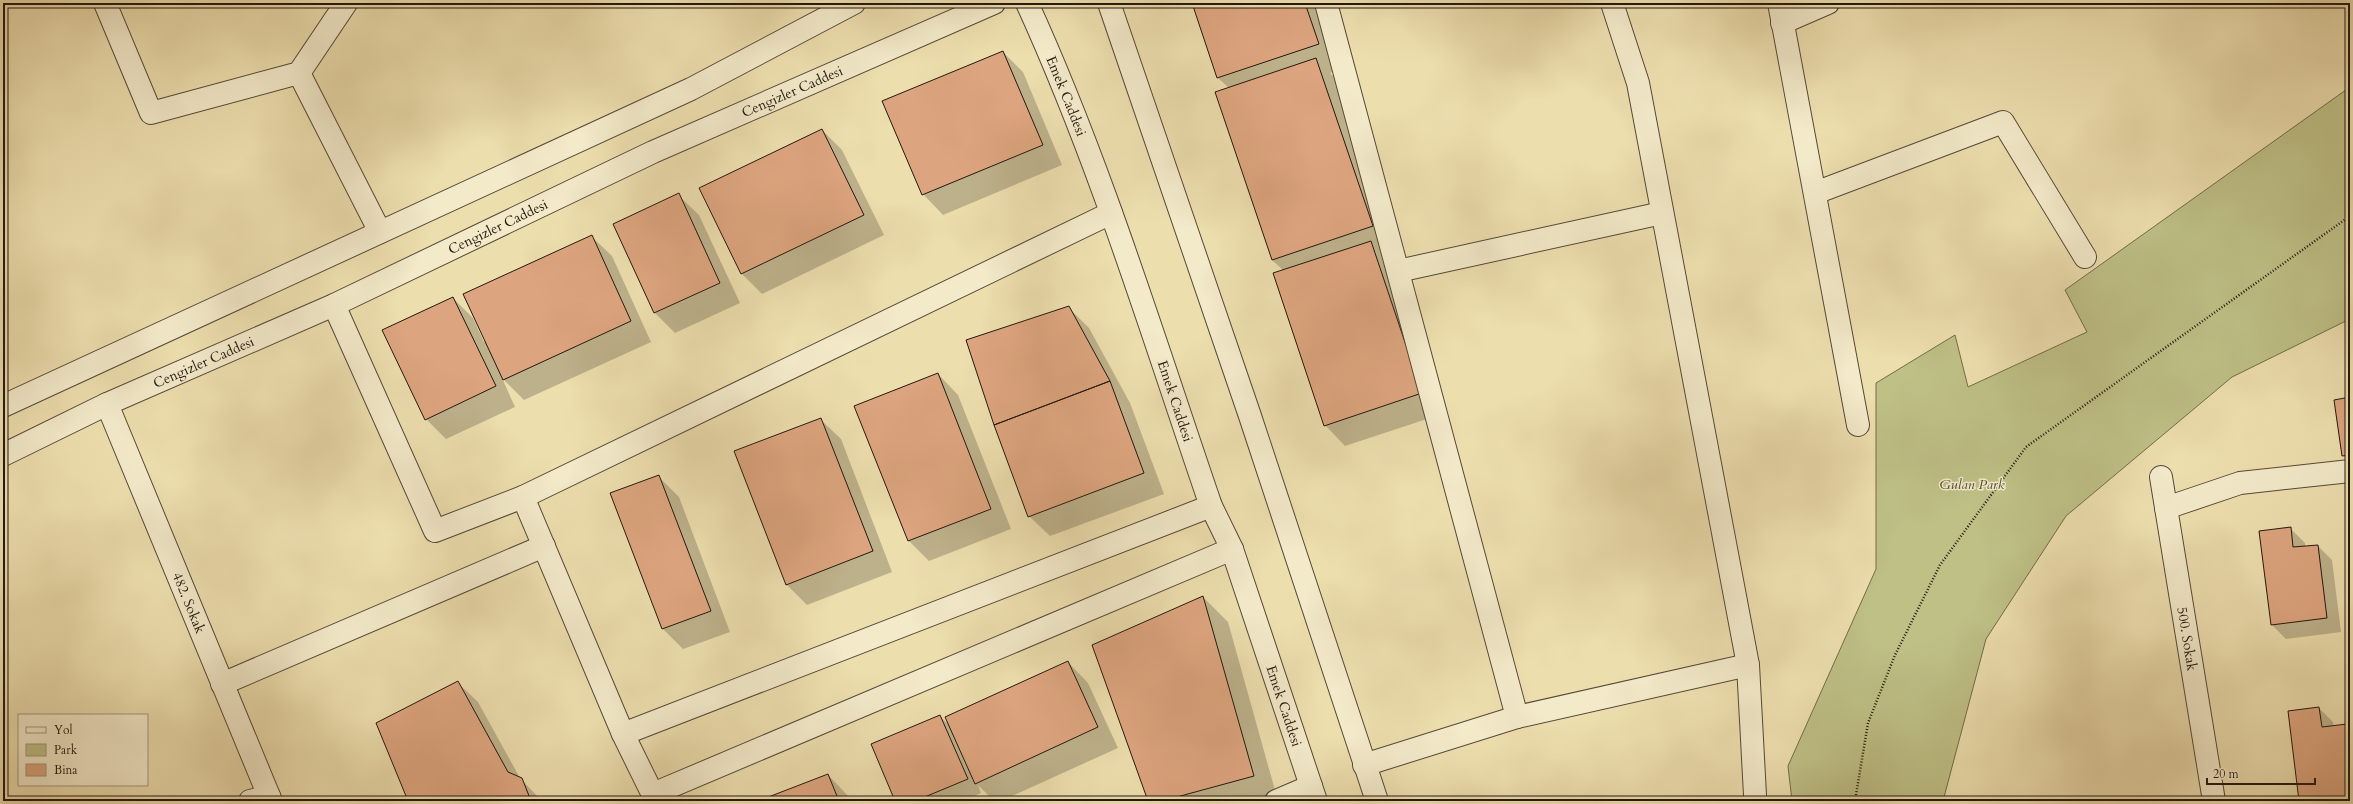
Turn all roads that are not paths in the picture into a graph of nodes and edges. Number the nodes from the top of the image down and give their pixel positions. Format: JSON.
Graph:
{"nodes":[{"id":1,"x":105,"y":3,"type":"edge"},
{"id":2,"x":346,"y":3,"type":"edge"},
{"id":3,"x":854,"y":3,"type":"edge"},
{"id":4,"x":994,"y":3,"type":"edge"},
{"id":5,"x":1027,"y":3,"type":"edge"},
{"id":6,"x":1109,"y":3,"type":"edge"},
{"id":7,"x":1326,"y":3,"type":"edge"},
{"id":8,"x":1612,"y":3,"type":"edge"},
{"id":9,"x":1828,"y":3,"type":"edge"},
{"id":10,"x":1781,"y":13,"type":"edge"},
{"id":11,"x":299,"y":73,"type":"junction"},
{"id":12,"x":1815,"y":193,"type":"junction"},
{"id":13,"x":1111,"y":213,"type":"junction"},
{"id":14,"x":1662,"y":213,"type":"junction"},
{"id":15,"x":380,"y":232,"type":"junction"},
{"id":16,"x":2085,"y":257,"type":"dead end"},
{"id":17,"x":1398,"y":271,"type":"junction"},
{"id":18,"x":334,"y":305,"type":"junction"},
{"id":19,"x":107,"y":404,"type":"junction"},
{"id":20,"x":3,"y":406,"type":"edge"},
{"id":21,"x":1858,"y":424,"type":"dead end"},
{"id":22,"x":3,"y":455,"type":"edge"},
{"id":23,"x":2350,"y":471,"type":"edge"},
{"id":24,"x":2161,"y":477,"type":"dead end"},
{"id":25,"x":523,"y":497,"type":"junction"},
{"id":26,"x":1211,"y":506,"type":"junction"},
{"id":27,"x":2166,"y":508,"type":"junction"},
{"id":28,"x":544,"y":546,"type":"junction"},
{"id":29,"x":1232,"y":549,"type":"junction"},
{"id":30,"x":1748,"y":665,"type":"junction"},
{"id":31,"x":222,"y":684,"type":"junction"},
{"id":32,"x":1517,"y":717,"type":"junction"},
{"id":33,"x":624,"y":734,"type":"junction"},
{"id":34,"x":1364,"y":765,"type":"junction"},
{"id":35,"x":1313,"y":794,"type":"edge"},
{"id":36,"x":1755,"y":795,"type":"dead end"},
{"id":37,"x":654,"y":798,"type":"edge"},
{"id":38,"x":263,"y":799,"type":"edge"},
{"id":39,"x":1276,"y":801,"type":"edge"},
{"id":40,"x":1378,"y":801,"type":"edge"},
{"id":41,"x":2214,"y":801,"type":"edge"}],
"edges":[{"from":1,"to":11,"type":"street"},
{"from":2,"to":11,"type":"street"},
{"from":3,"to":15,"type":"street"},
{"from":4,"to":18,"type":"street","name":"Cengizler Caddesi"},
{"from":5,"to":13,"type":"street","name":"Emek Caddesi"},
{"from":6,"to":34,"type":"street"},
{"from":7,"to":17,"type":"street"},
{"from":8,"to":14,"type":"street"},
{"from":9,"to":10,"type":"street"},
{"from":10,"to":12,"type":"street"},
{"from":11,"to":15,"type":"street"},
{"from":12,"to":16,"type":"street"},
{"from":12,"to":21,"type":"street"},
{"from":13,"to":25,"type":"street"},
{"from":13,"to":26,"type":"street","name":"Emek Caddesi"},
{"from":14,"to":17,"type":"street"},
{"from":14,"to":30,"type":"street"},
{"from":15,"to":20,"type":"street"},
{"from":17,"to":32,"type":"street"},
{"from":18,"to":19,"type":"street","name":"Cengizler Caddesi"},
{"from":18,"to":25,"type":"street"},
{"from":19,"to":22,"type":"street","name":"Cengizler Caddesi"},
{"from":19,"to":31,"type":"street","name":"482. Sokak"},
{"from":23,"to":27,"type":"street"},
{"from":24,"to":27,"type":"street","name":"500. Sokak"},
{"from":25,"to":28,"type":"street"},
{"from":26,"to":29,"type":"street","name":"Emek Caddesi"},
{"from":26,"to":33,"type":"street"},
{"from":27,"to":41,"type":"street","name":"500. Sokak"},
{"from":28,"to":31,"type":"street"},
{"from":28,"to":33,"type":"street"},
{"from":29,"to":35,"type":"street","name":"Emek Caddesi"},
{"from":29,"to":37,"type":"street"},
{"from":30,"to":32,"type":"street"},
{"from":30,"to":36,"type":"street"},
{"from":31,"to":38,"type":"street","name":"482. Sokak"},
{"from":32,"to":34,"type":"street"},
{"from":33,"to":37,"type":"street"},
{"from":34,"to":40,"type":"street"},
{"from":35,"to":39,"type":"street"}]}
